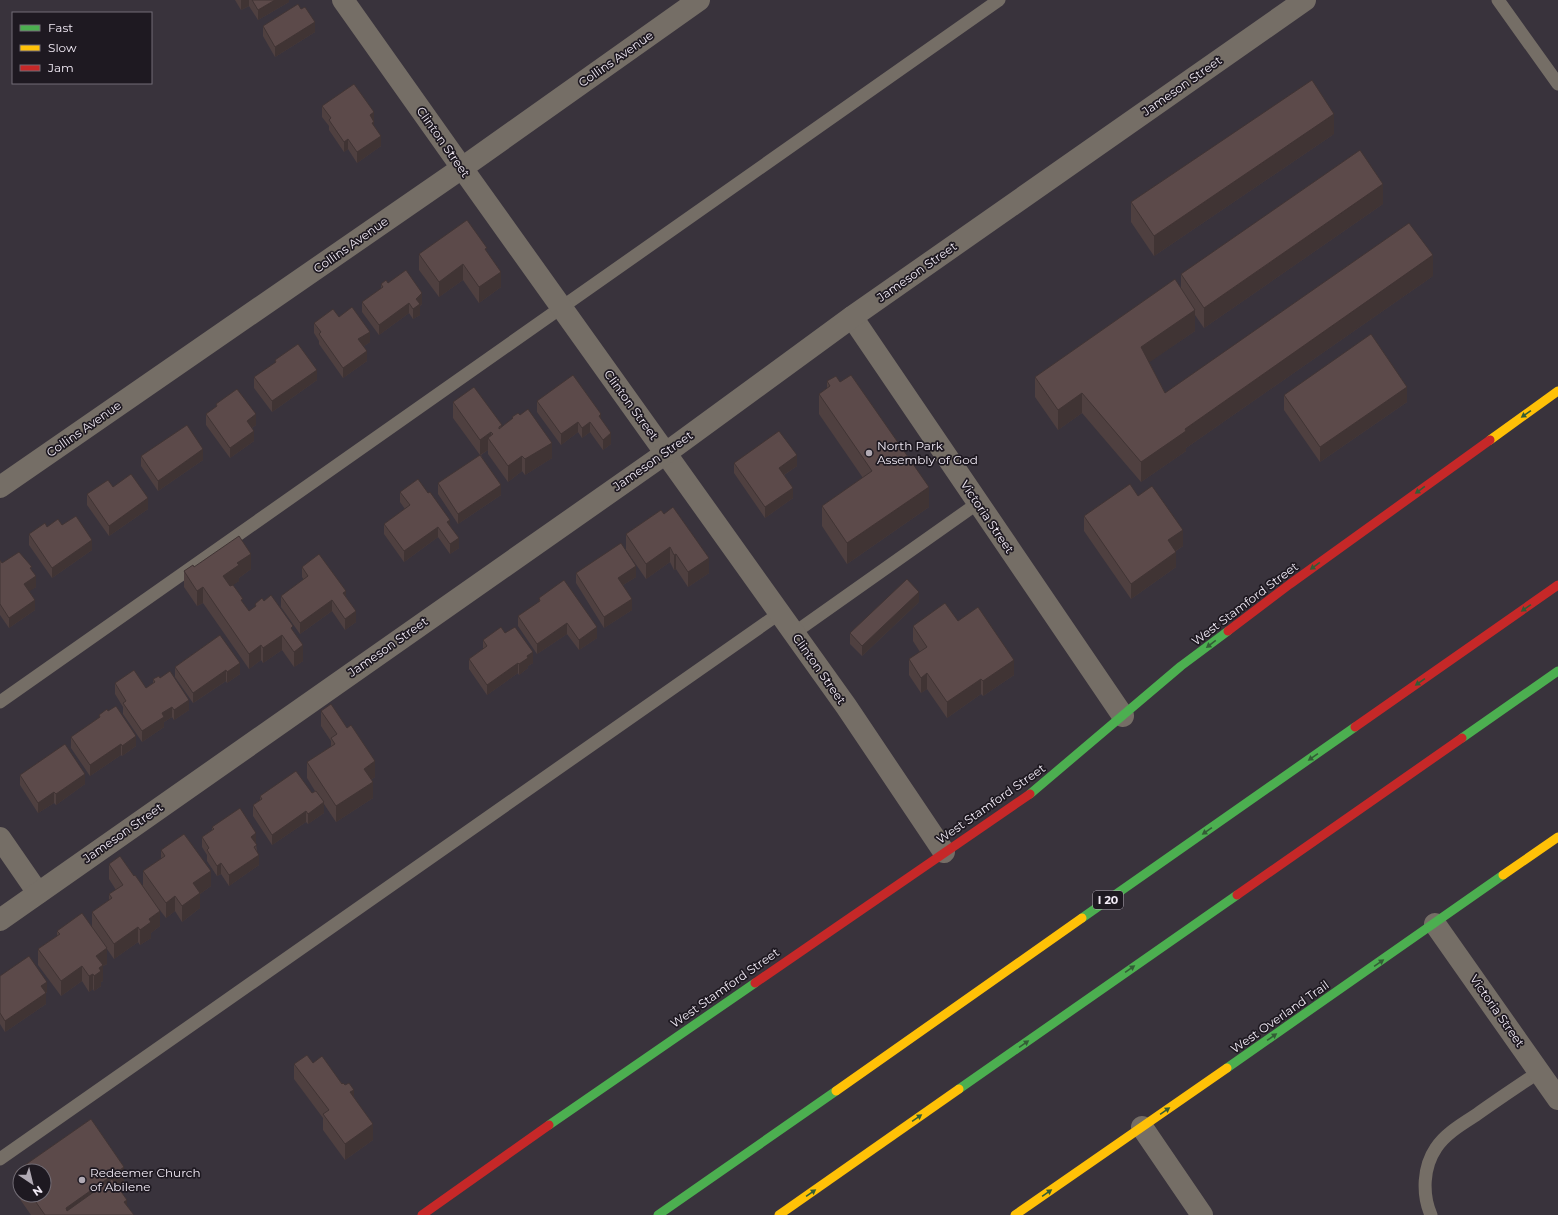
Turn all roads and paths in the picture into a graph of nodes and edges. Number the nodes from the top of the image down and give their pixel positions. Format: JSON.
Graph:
{"nodes":[{"id":1,"x":343,"y":0,"type":"edge"},
{"id":2,"x":699,"y":0,"type":"edge"},
{"id":3,"x":999,"y":0,"type":"edge"},
{"id":4,"x":1305,"y":0,"type":"edge"},
{"id":5,"x":1498,"y":0,"type":"edge"},
{"id":6,"x":1558,"y":84,"type":"edge"},
{"id":7,"x":462,"y":168,"type":"junction"},
{"id":8,"x":561,"y":307,"type":"junction"},
{"id":9,"x":852,"y":317,"type":"junction"},
{"id":10,"x":1558,"y":392,"type":"edge"},
{"id":11,"x":666,"y":453,"type":"junction"},
{"id":12,"x":0,"y":487,"type":"edge"},
{"id":13,"x":978,"y":504,"type":"junction"},
{"id":14,"x":1558,"y":585,"type":"edge"},
{"id":15,"x":780,"y":613,"type":"junction"},
{"id":16,"x":794,"y":633,"type":"junction"},
{"id":17,"x":1558,"y":671,"type":"edge"},
{"id":18,"x":1536,"y":696,"type":"dead end"},
{"id":19,"x":0,"y":702,"type":"edge"},
{"id":20,"x":1514,"y":702,"type":"junction"},
{"id":21,"x":1123,"y":716,"type":"junction"},
{"id":22,"x":1558,"y":837,"type":"edge"},
{"id":23,"x":0,"y":838,"type":"edge"},
{"id":24,"x":944,"y":852,"type":"junction"},
{"id":25,"x":38,"y":893,"type":"junction"},
{"id":26,"x":0,"y":920,"type":"edge"},
{"id":27,"x":1435,"y":924,"type":"junction"},
{"id":28,"x":1539,"y":1072,"type":"junction"},
{"id":29,"x":1558,"y":1099,"type":"edge"},
{"id":30,"x":1142,"y":1127,"type":"junction"},
{"id":31,"x":0,"y":1159,"type":"edge"},
{"id":32,"x":422,"y":1215,"type":"edge"},
{"id":33,"x":658,"y":1215,"type":"edge"},
{"id":34,"x":778,"y":1215,"type":"edge"},
{"id":35,"x":1015,"y":1215,"type":"edge"},
{"id":36,"x":1202,"y":1215,"type":"edge"},
{"id":37,"x":1431,"y":1215,"type":"edge"}],
"edges":[{"from":1,"to":7,"type":"street","name":"Clinton Street"},
{"from":2,"to":7,"type":"street","name":"Collins Avenue"},
{"from":3,"to":8,"type":"lane"},
{"from":4,"to":9,"type":"street","name":"Jameson Street"},
{"from":5,"to":6,"type":"lane"},
{"from":7,"to":8,"type":"street","name":"Clinton Street"},
{"from":7,"to":12,"type":"street","name":"Collins Avenue"},
{"from":8,"to":11,"type":"street","name":"Clinton Street"},
{"from":8,"to":19,"type":"lane"},
{"from":9,"to":11,"type":"street","name":"Jameson Street"},
{"from":9,"to":13,"type":"street","name":"Victoria Street"},
{"from":10,"to":21,"type":"main road","name":"West Stamford Street","one_way":true},
{"from":11,"to":15,"type":"street","name":"Clinton Street"},
{"from":11,"to":25,"type":"street","name":"Jameson Street"},
{"from":13,"to":16,"type":"lane"},
{"from":13,"to":21,"type":"street","name":"Victoria Street"},
{"from":14,"to":33,"type":"main road","number":"I 20","one_way":true},
{"from":15,"to":16,"type":"street","name":"Clinton Street"},
{"from":15,"to":31,"type":"lane"},
{"from":16,"to":24,"type":"street","name":"Clinton Street"},
{"from":17,"to":20,"type":"main road"},
{"from":18,"to":20,"type":"main road"},
{"from":34,"to":20,"type":"main road","one_way":true},
{"from":21,"to":24,"type":"main road","name":"West Stamford Street"},
{"from":22,"to":27,"type":"main road","name":"West Overland Trail"},
{"from":23,"to":25,"type":"street"},
{"from":24,"to":32,"type":"main road","name":"West Stamford Street"},
{"from":25,"to":26,"type":"street","name":"Jameson Street"},
{"from":27,"to":28,"type":"street","name":"Victoria Street"},
{"from":30,"to":27,"type":"main road","name":"West Overland Trail","one_way":true},
{"from":28,"to":29,"type":"street","name":"Victoria Street"},
{"from":28,"to":37,"type":"lane"},
{"from":35,"to":30,"type":"main road","name":"West Overland Trail","one_way":true},
{"from":30,"to":36,"type":"street"}]}
